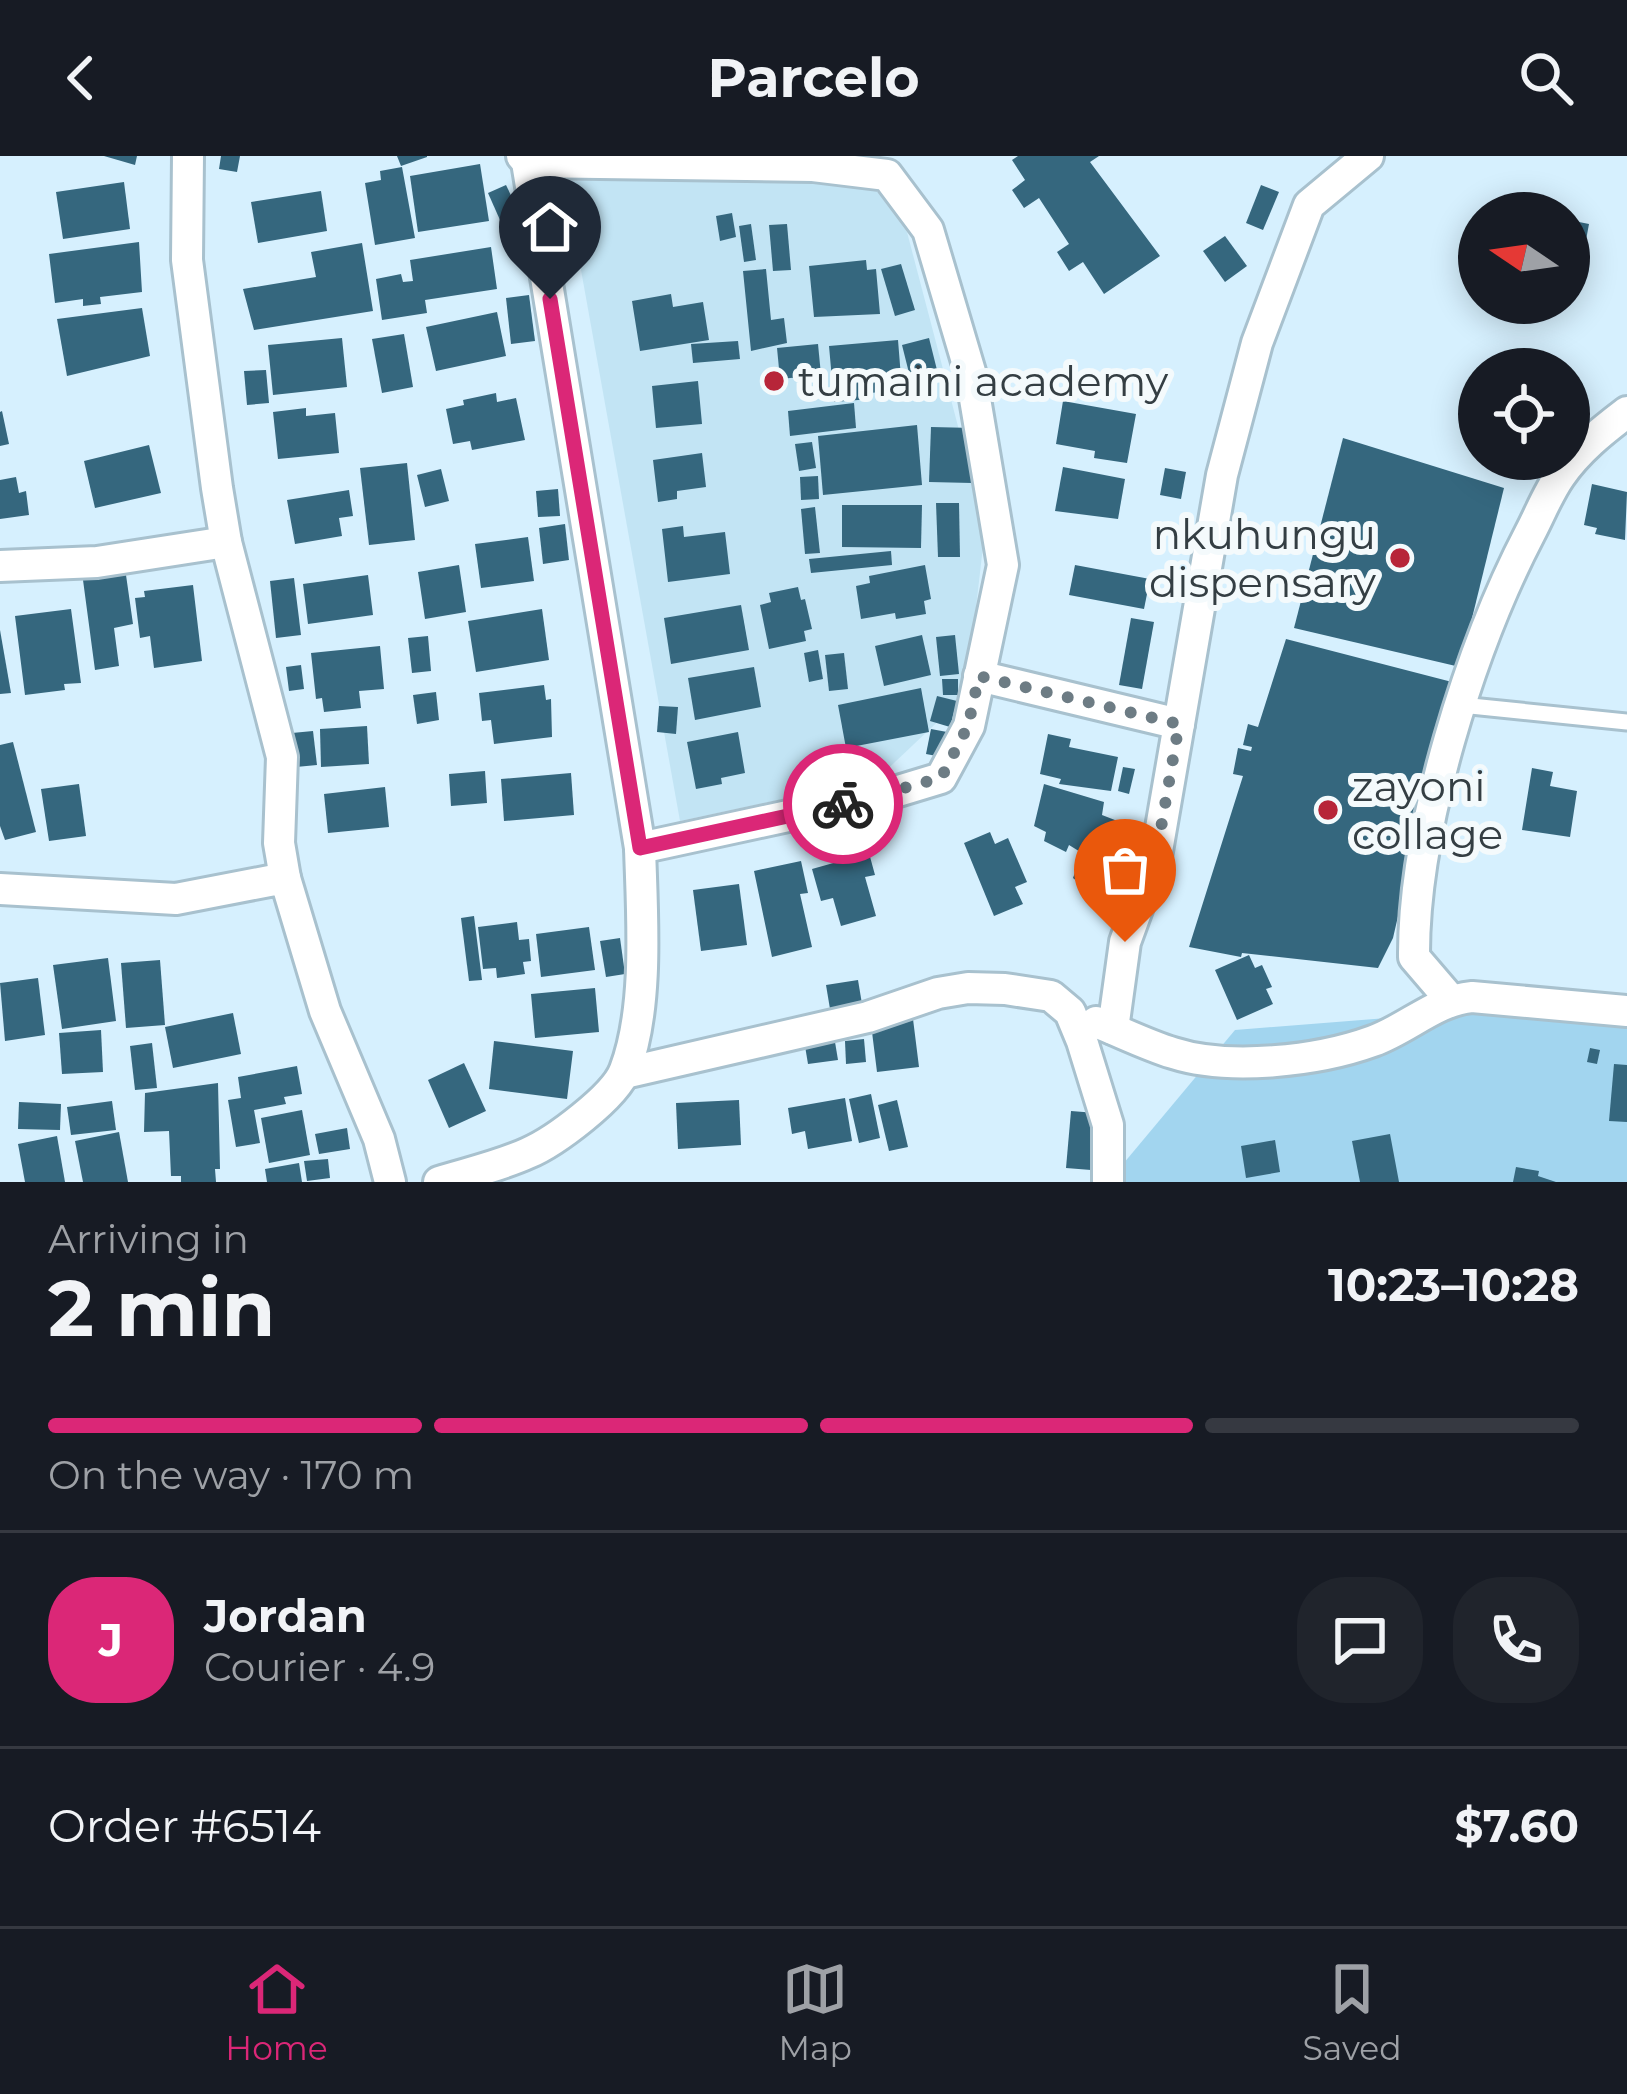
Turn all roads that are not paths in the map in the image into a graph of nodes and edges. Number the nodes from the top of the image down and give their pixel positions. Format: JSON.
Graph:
{"nodes":[{"id":1,"x":188,"y":156,"type":"edge"},
{"id":2,"x":1368,"y":156,"type":"edge"},
{"id":3,"x":524,"y":159,"type":"edge"},
{"id":4,"x":891,"y":166,"type":"edge"},
{"id":5,"x":1627,"y":412,"type":"edge"},
{"id":6,"x":226,"y":542,"type":"junction"},
{"id":7,"x":0,"y":566,"type":"edge"},
{"id":8,"x":979,"y":676,"type":"junction"},
{"id":9,"x":1461,"y":705,"type":"junction"},
{"id":10,"x":1627,"y":722,"type":"edge"},
{"id":11,"x":1179,"y":724,"type":"junction"},
{"id":12,"x":640,"y":848,"type":"junction"},
{"id":13,"x":285,"y":878,"type":"junction"},
{"id":14,"x":0,"y":889,"type":"edge"},
{"id":15,"x":1450,"y":999,"type":"junction"},
{"id":16,"x":1627,"y":1011,"type":"edge"},
{"id":17,"x":1070,"y":1012,"type":"junction"},
{"id":18,"x":1113,"y":1029,"type":"junction"},
{"id":19,"x":625,"y":1073,"type":"junction"},
{"id":20,"x":390,"y":1182,"type":"edge"},
{"id":21,"x":439,"y":1182,"type":"edge"},
{"id":22,"x":1108,"y":1182,"type":"edge"}],
"edges":[{"from":1,"to":6,"type":"street"},
{"from":2,"to":11,"type":"street"},
{"from":3,"to":4,"type":"street"},
{"from":3,"to":12,"type":"street"},
{"from":4,"to":8,"type":"street"},
{"from":5,"to":9,"type":"street"},
{"from":6,"to":7,"type":"street"},
{"from":6,"to":13,"type":"street"},
{"from":8,"to":11,"type":"street"},
{"from":8,"to":12,"type":"street"},
{"from":9,"to":10,"type":"lane"},
{"from":9,"to":15,"type":"street"},
{"from":11,"to":18,"type":"street"},
{"from":12,"to":19,"type":"street"},
{"from":13,"to":14,"type":"street"},
{"from":13,"to":20,"type":"street"},
{"from":15,"to":16,"type":"street"},
{"from":15,"to":18,"type":"street"},
{"from":17,"to":18,"type":"street"},
{"from":17,"to":19,"type":"street"},
{"from":17,"to":22,"type":"street"},
{"from":19,"to":21,"type":"street"}]}
